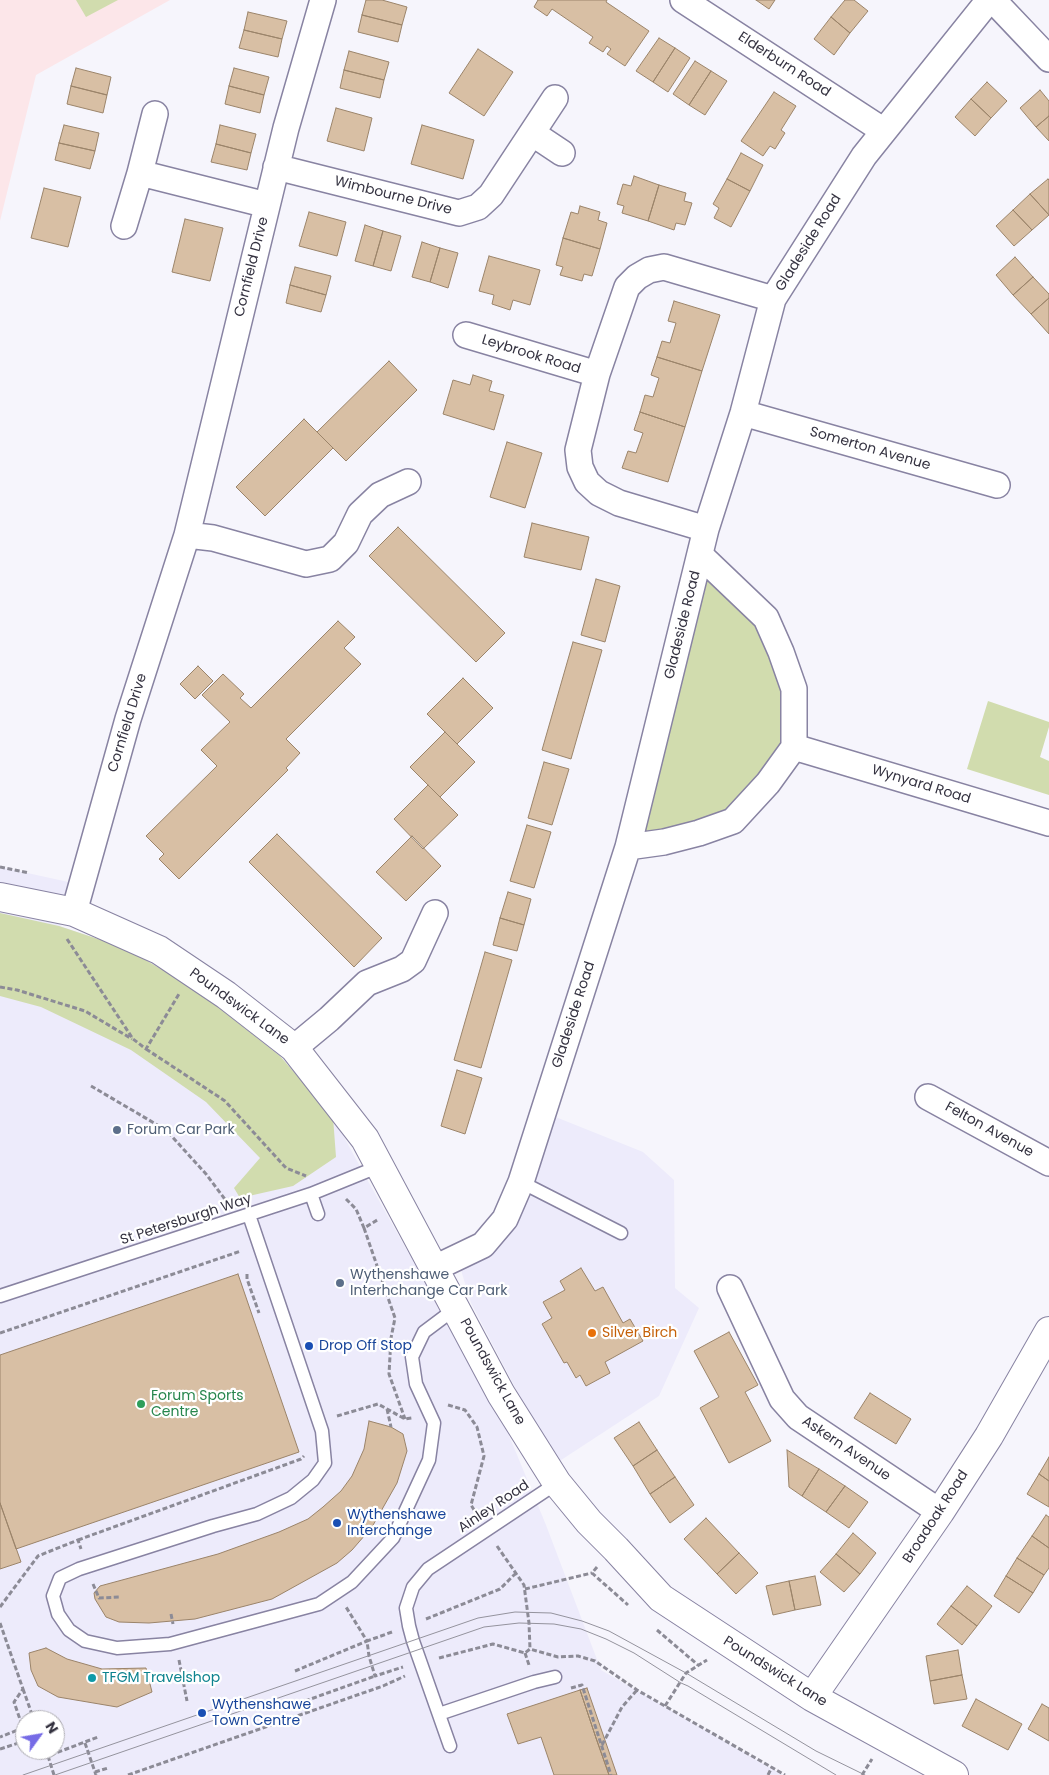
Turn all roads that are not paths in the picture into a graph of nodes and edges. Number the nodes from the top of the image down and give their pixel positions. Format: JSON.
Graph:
{"nodes":[{"id":1,"x":323,"y":0,"type":"edge"},
{"id":2,"x":683,"y":0,"type":"edge"},
{"id":3,"x":991,"y":0,"type":"edge"},
{"id":4,"x":1049,"y":59,"type":"edge"},
{"id":5,"x":555,"y":98,"type":"dead end"},
{"id":6,"x":156,"y":114,"type":"dead end"},
{"id":7,"x":884,"y":131,"type":"junction"},
{"id":8,"x":532,"y":132,"type":"junction"},
{"id":9,"x":562,"y":153,"type":"dead end"},
{"id":10,"x":276,"y":167,"type":"junction"},
{"id":11,"x":140,"y":173,"type":"junction"},
{"id":12,"x":267,"y":206,"type":"junction"},
{"id":13,"x":124,"y":226,"type":"dead end"},
{"id":14,"x":773,"y":299,"type":"junction"},
{"id":15,"x":466,"y":335,"type":"dead end"},
{"id":16,"x":597,"y":374,"type":"junction"},
{"id":17,"x":743,"y":413,"type":"junction"},
{"id":18,"x":408,"y":482,"type":"dead end"},
{"id":19,"x":997,"y":484,"type":"dead end"},
{"id":20,"x":706,"y":529,"type":"junction"},
{"id":21,"x":187,"y":535,"type":"junction"},
{"id":22,"x":700,"y":555,"type":"junction"},
{"id":23,"x":794,"y":747,"type":"junction"},
{"id":24,"x":1049,"y":823,"type":"edge"},
{"id":25,"x":628,"y":847,"type":"junction"},
{"id":26,"x":0,"y":897,"type":"edge"},
{"id":27,"x":68,"y":911,"type":"junction"},
{"id":28,"x":435,"y":913,"type":"dead end"},
{"id":29,"x":294,"y":1048,"type":"junction"},
{"id":30,"x":928,"y":1097,"type":"dead end"},
{"id":31,"x":1049,"y":1163,"type":"edge"},
{"id":32,"x":380,"y":1166,"type":"junction"},
{"id":33,"x":521,"y":1182,"type":"junction"},
{"id":34,"x":311,"y":1194,"type":"junction"},
{"id":35,"x":318,"y":1214,"type":"dead end"},
{"id":36,"x":244,"y":1217,"type":"junction"},
{"id":37,"x":621,"y":1233,"type":"dead end"},
{"id":38,"x":435,"y":1268,"type":"junction"},
{"id":39,"x":730,"y":1288,"type":"dead end"},
{"id":40,"x":0,"y":1296,"type":"edge"},
{"id":41,"x":456,"y":1308,"type":"junction"},
{"id":42,"x":1049,"y":1330,"type":"edge"},
{"id":43,"x":557,"y":1483,"type":"junction"},
{"id":44,"x":940,"y":1512,"type":"junction"},
{"id":45,"x":555,"y":1677,"type":"dead end"},
{"id":46,"x":812,"y":1697,"type":"junction"},
{"id":47,"x":439,"y":1714,"type":"junction"},
{"id":48,"x":450,"y":1746,"type":"dead end"},
{"id":49,"x":954,"y":1775,"type":"edge"}],
"edges":[{"from":1,"to":10,"type":"street","name":"Cornfield Drive"},
{"from":2,"to":7,"type":"street","name":"Elderburn Road"},
{"from":3,"to":4,"type":"street"},
{"from":3,"to":7,"type":"street","name":"Gladeside Road"},
{"from":5,"to":8,"type":"street","name":"Wimbourne Drive"},
{"from":6,"to":11,"type":"street"},
{"from":7,"to":14,"type":"street","name":"Gladeside Road"},
{"from":8,"to":9,"type":"street"},
{"from":8,"to":10,"type":"street","name":"Wimbourne Drive"},
{"from":10,"to":12,"type":"street","name":"Cornfield Drive"},
{"from":11,"to":12,"type":"street"},
{"from":11,"to":13,"type":"street"},
{"from":12,"to":21,"type":"street","name":"Cornfield Drive"},
{"from":14,"to":16,"type":"street","name":"Leybrook Road"},
{"from":14,"to":17,"type":"street","name":"Gladeside Road"},
{"from":15,"to":16,"type":"street","name":"Leybrook Road"},
{"from":16,"to":20,"type":"street","name":"Leybrook Road"},
{"from":17,"to":19,"type":"street","name":"Somerton Avenue"},
{"from":17,"to":20,"type":"street","name":"Gladeside Road"},
{"from":18,"to":21,"type":"street"},
{"from":20,"to":22,"type":"street","name":"Gladeside Road"},
{"from":21,"to":27,"type":"street","name":"Cornfield Drive"},
{"from":22,"to":23,"type":"street"},
{"from":22,"to":25,"type":"street","name":"Gladeside Road"},
{"from":23,"to":24,"type":"street","name":"Wynyard Road"},
{"from":23,"to":25,"type":"street"},
{"from":25,"to":33,"type":"street","name":"Gladeside Road"},
{"from":26,"to":27,"type":"street","name":"Poundswick Lane"},
{"from":27,"to":29,"type":"street","name":"Poundswick Lane"},
{"from":28,"to":29,"type":"street"},
{"from":29,"to":32,"type":"street","name":"Poundswick Lane"},
{"from":30,"to":31,"type":"street","name":"Felton Avenue"},
{"from":32,"to":34,"type":"lane","name":"St Petersburgh Way"},
{"from":32,"to":38,"type":"street","name":"Poundswick Lane"},
{"from":33,"to":37,"type":"lane"},
{"from":33,"to":38,"type":"street","name":"Gladeside Road"},
{"from":34,"to":35,"type":"lane"},
{"from":34,"to":36,"type":"lane","name":"St Petersburgh Way"},
{"from":36,"to":40,"type":"lane","name":"St Petersburgh Way"},
{"from":36,"to":41,"type":"lane"},
{"from":38,"to":41,"type":"street","name":"Poundswick Lane"},
{"from":39,"to":44,"type":"street","name":"Askern Avenue"},
{"from":41,"to":43,"type":"street","name":"Poundswick Lane"},
{"from":42,"to":44,"type":"street","name":"Broadoak Road"},
{"from":43,"to":46,"type":"street","name":"Poundswick Lane"},
{"from":43,"to":47,"type":"lane","name":"Ainley Road"},
{"from":44,"to":46,"type":"street","name":"Broadoak Road"},
{"from":45,"to":47,"type":"lane"},
{"from":46,"to":49,"type":"street","name":"Poundswick Lane"},
{"from":47,"to":48,"type":"lane","name":"Ainley Road"}]}
